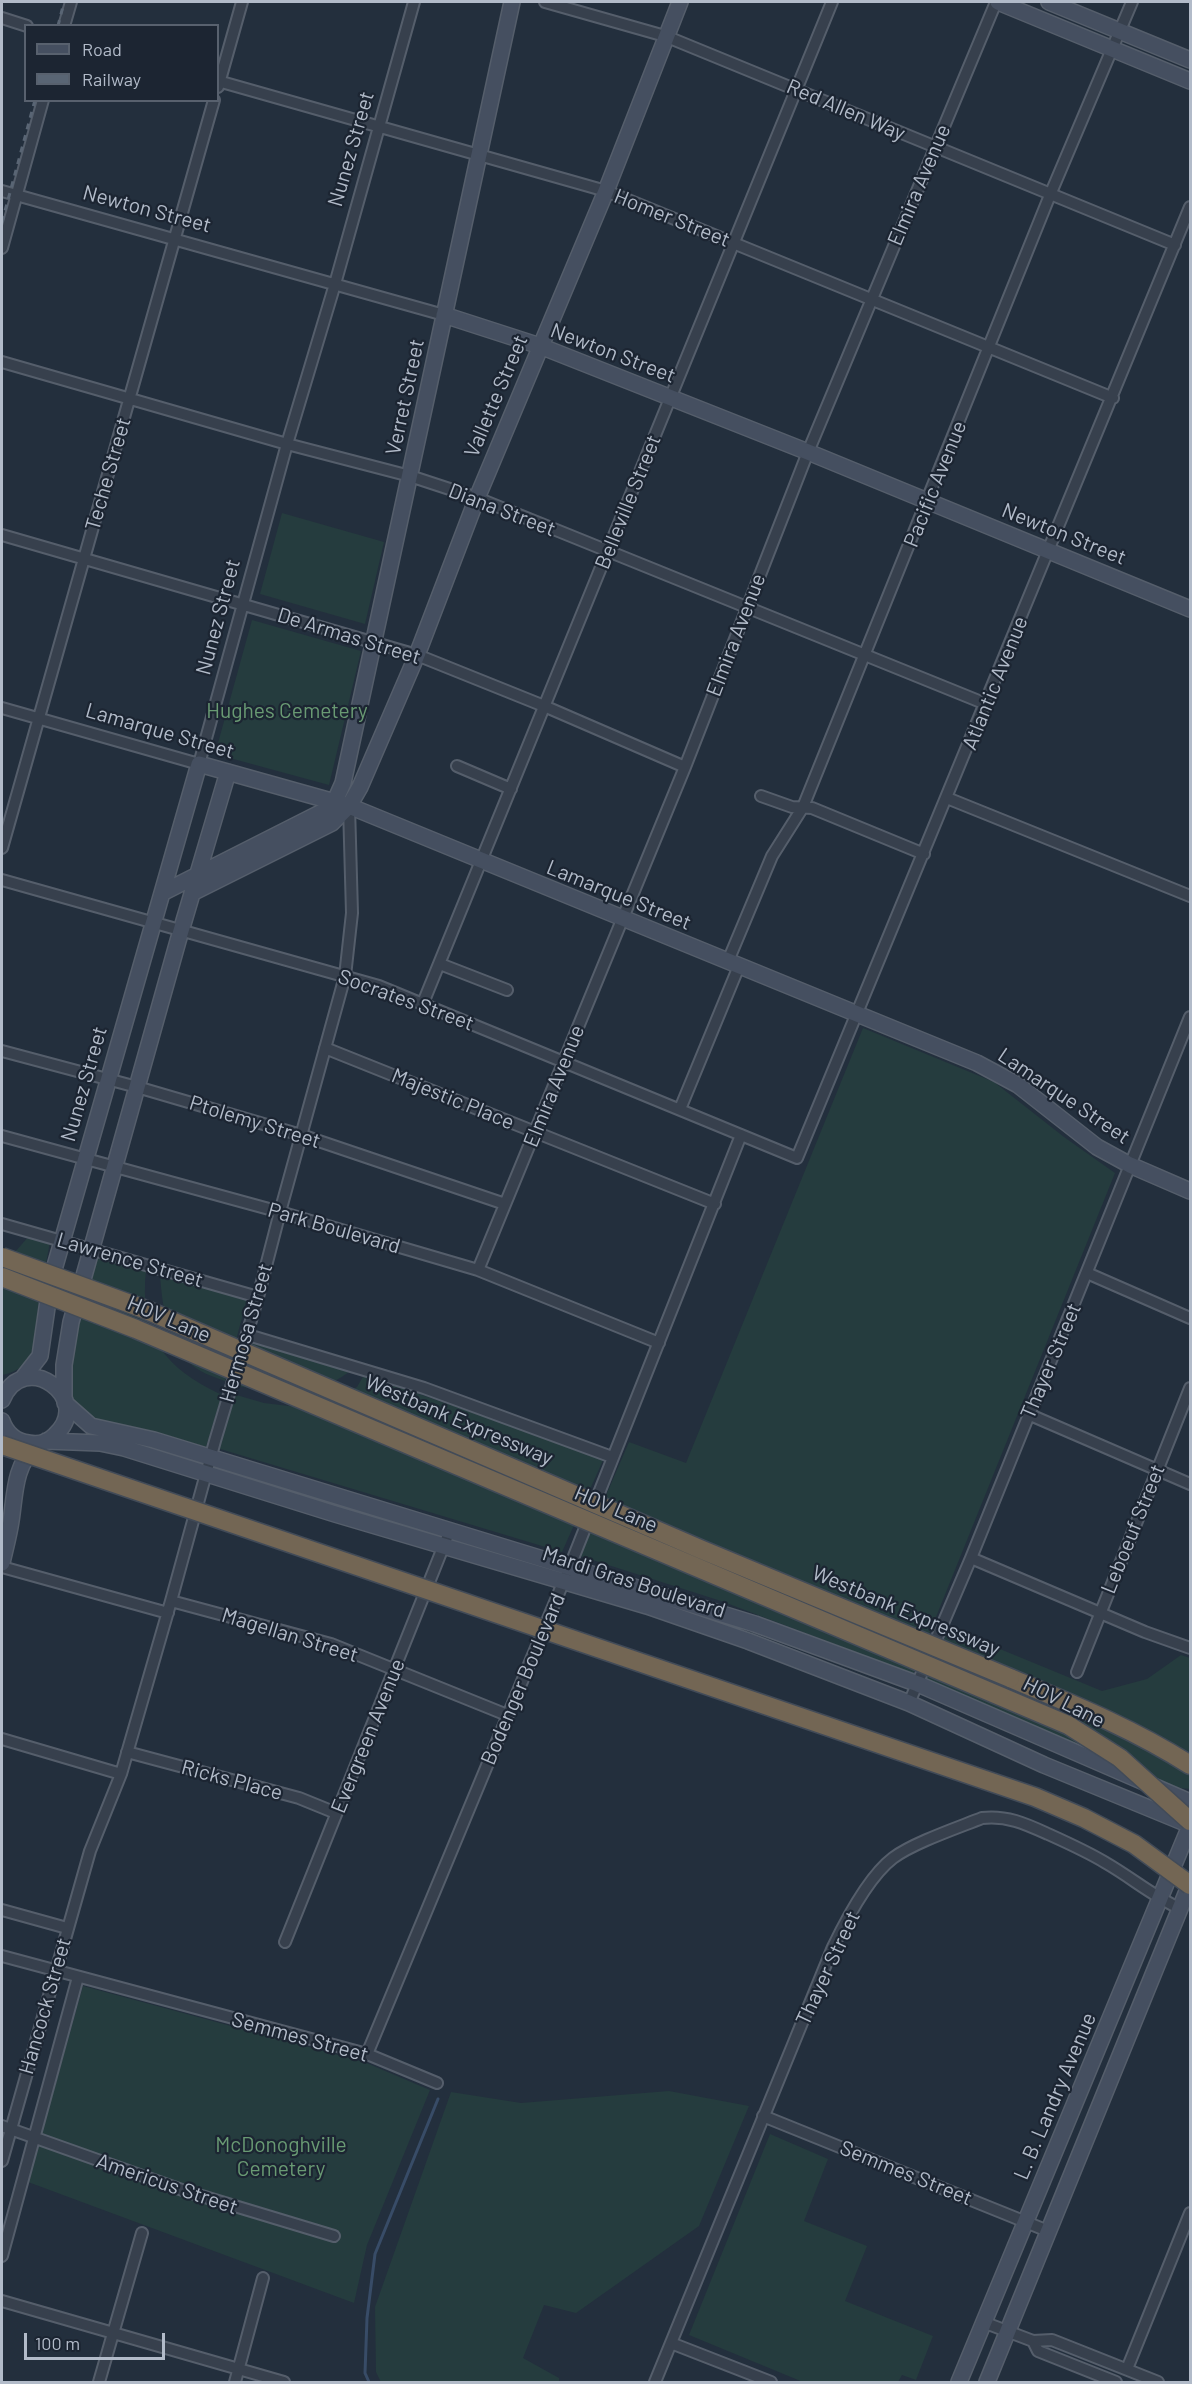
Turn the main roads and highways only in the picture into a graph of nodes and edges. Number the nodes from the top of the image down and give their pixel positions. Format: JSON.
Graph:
{"nodes":[{"id":1,"x":2,"y":1257,"type":"edge"},
{"id":2,"x":2,"y":1277,"type":"edge"},
{"id":3,"x":2,"y":1446,"type":"edge"},
{"id":4,"x":1191,"y":1765,"type":"edge"},
{"id":5,"x":1191,"y":1824,"type":"edge"},
{"id":6,"x":1191,"y":1884,"type":"edge"}],
"edges":[{"from":1,"to":4,"type":"highway","name":"Westbank Expressway","bridge":true},
{"from":2,"to":5,"type":"highway","name":"HOV Lane","bridge":true},
{"from":3,"to":6,"type":"highway","bridge":true}]}
